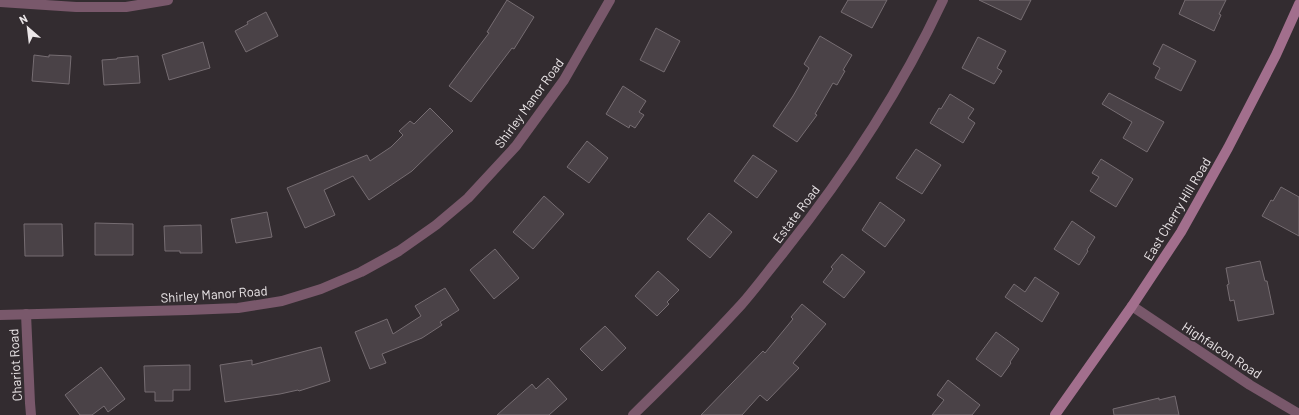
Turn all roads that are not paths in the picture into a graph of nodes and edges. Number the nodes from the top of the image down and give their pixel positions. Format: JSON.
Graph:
{"nodes":[{"id":1,"x":168,"y":0,"type":"edge"},
{"id":2,"x":610,"y":0,"type":"edge"},
{"id":3,"x":943,"y":0,"type":"edge"},
{"id":4,"x":0,"y":2,"type":"edge"},
{"id":5,"x":1299,"y":4,"type":"edge"},
{"id":6,"x":1132,"y":306,"type":"junction"},
{"id":7,"x":26,"y":314,"type":"junction"},
{"id":8,"x":0,"y":315,"type":"edge"},
{"id":9,"x":1299,"y":414,"type":"edge"},
{"id":10,"x":31,"y":415,"type":"edge"},
{"id":11,"x":632,"y":415,"type":"edge"},
{"id":12,"x":1055,"y":415,"type":"edge"}],
"edges":[{"from":1,"to":4,"type":"street"},
{"from":2,"to":7,"type":"street","name":"Shirley Manor Road"},
{"from":3,"to":11,"type":"street","name":"Estate Road"},
{"from":5,"to":6,"type":"main road","name":"East Cherry Hill Road"},
{"from":6,"to":9,"type":"street","name":"Highfalcon Road"},
{"from":6,"to":12,"type":"main road","name":"East Cherry Hill Road"},
{"from":7,"to":8,"type":"street","name":"Shirley Manor Road"},
{"from":7,"to":10,"type":"street","name":"Chariot Road"}]}
